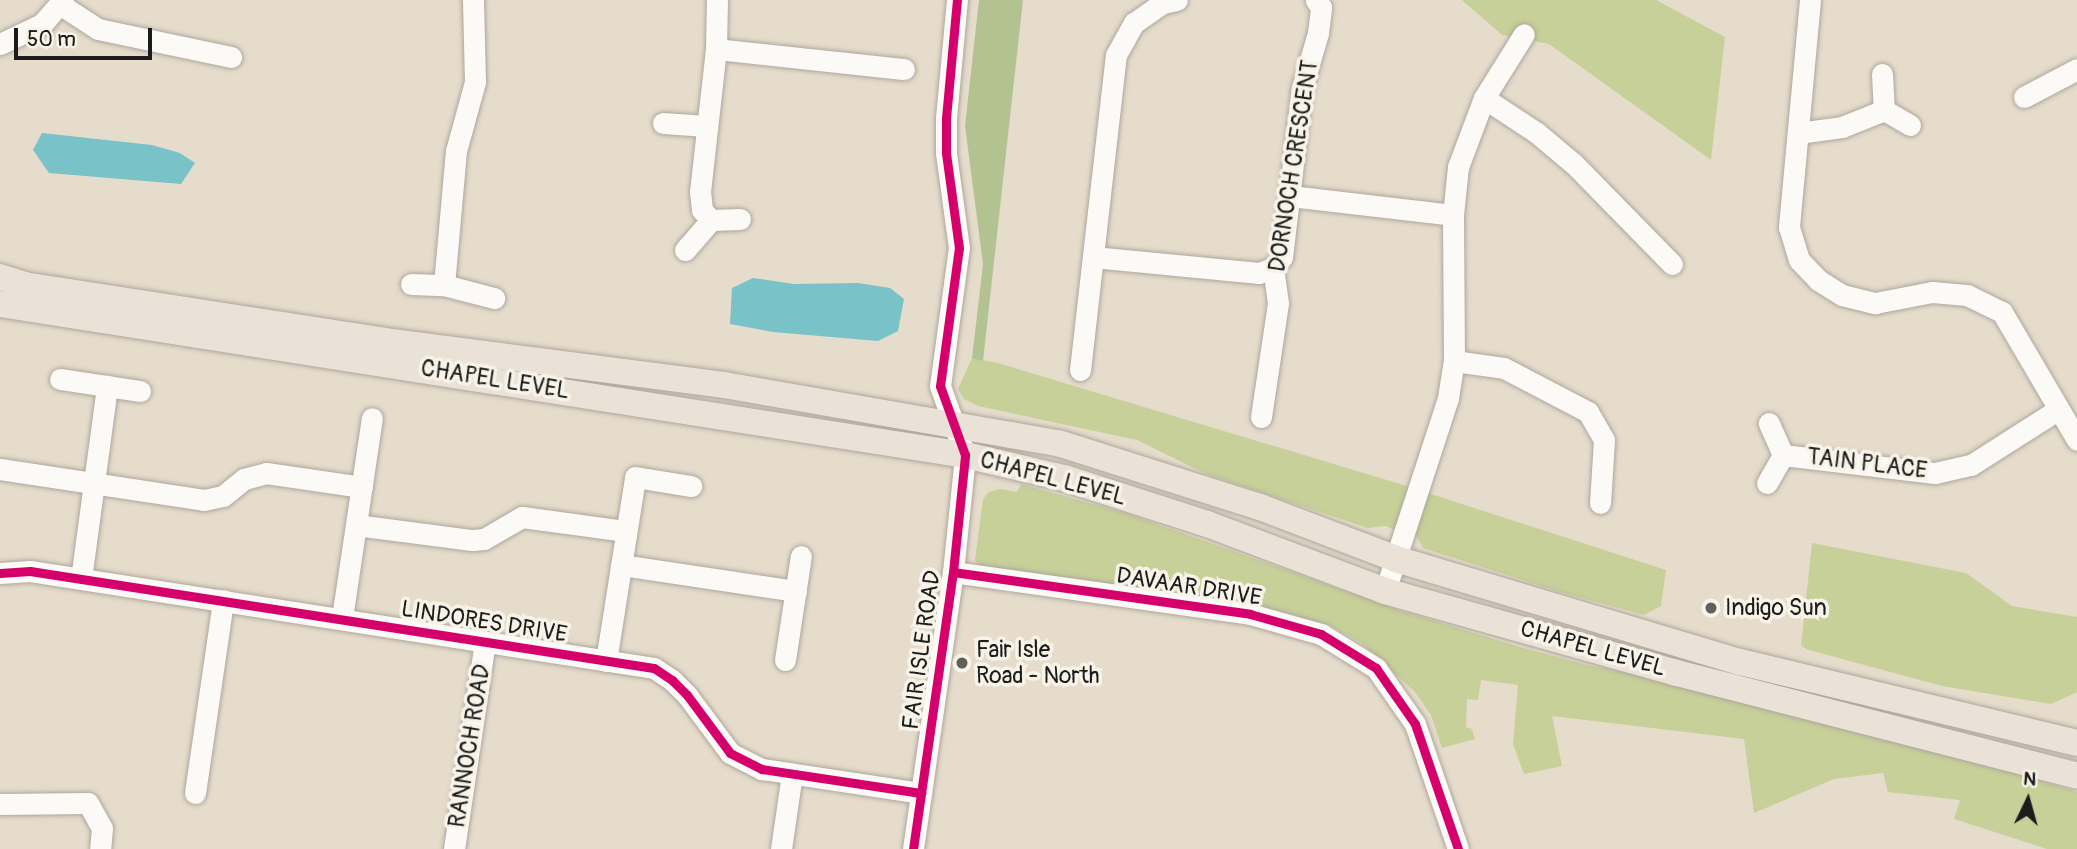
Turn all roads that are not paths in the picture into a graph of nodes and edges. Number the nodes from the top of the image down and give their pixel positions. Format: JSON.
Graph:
{"nodes":[{"id":1,"x":473,"y":0,"type":"edge"},
{"id":2,"x":717,"y":0,"type":"edge"},
{"id":3,"x":957,"y":0,"type":"edge"},
{"id":4,"x":1177,"y":0,"type":"edge"},
{"id":5,"x":1316,"y":0,"type":"edge"},
{"id":6,"x":1810,"y":0,"type":"edge"},
{"id":7,"x":62,"y":3,"type":"edge"},
{"id":8,"x":1524,"y":34,"type":"dead end"},
{"id":9,"x":0,"y":44,"type":"edge"},
{"id":10,"x":716,"y":49,"type":"junction"},
{"id":11,"x":231,"y":57,"type":"dead end"},
{"id":12,"x":904,"y":69,"type":"dead end"},
{"id":13,"x":2077,"y":69,"type":"edge"},
{"id":14,"x":1882,"y":74,"type":"dead end"},
{"id":15,"x":1484,"y":97,"type":"junction"},
{"id":16,"x":2024,"y":97,"type":"dead end"},
{"id":17,"x":1884,"y":110,"type":"junction"},
{"id":18,"x":663,"y":123,"type":"dead end"},
{"id":19,"x":1910,"y":125,"type":"dead end"},
{"id":20,"x":707,"y":126,"type":"junction"},
{"id":21,"x":1798,"y":133,"type":"junction"},
{"id":22,"x":1290,"y":196,"type":"junction"},
{"id":23,"x":1453,"y":215,"type":"junction"},
{"id":24,"x":740,"y":219,"type":"dead end"},
{"id":25,"x":711,"y":220,"type":"junction"},
{"id":26,"x":685,"y":250,"type":"dead end"},
{"id":27,"x":1093,"y":257,"type":"junction"},
{"id":28,"x":1672,"y":264,"type":"dead end"},
{"id":29,"x":1273,"y":268,"type":"junction"},
{"id":30,"x":0,"y":277,"type":"edge"},
{"id":31,"x":411,"y":284,"type":"dead end"},
{"id":32,"x":444,"y":285,"type":"junction"},
{"id":33,"x":494,"y":298,"type":"dead end"},
{"id":34,"x":0,"y":304,"type":"edge"},
{"id":35,"x":1454,"y":361,"type":"junction"},
{"id":36,"x":1080,"y":370,"type":"dead end"},
{"id":37,"x":60,"y":379,"type":"dead end"},
{"id":38,"x":107,"y":386,"type":"junction"},
{"id":39,"x":140,"y":391,"type":"dead end"},
{"id":40,"x":2059,"y":409,"type":"junction"},
{"id":41,"x":1261,"y":417,"type":"dead end"},
{"id":42,"x":372,"y":418,"type":"dead end"},
{"id":43,"x":1769,"y":423,"type":"dead end"},
{"id":44,"x":954,"y":425,"type":"junction"},
{"id":45,"x":2077,"y":440,"type":"edge"},
{"id":46,"x":1783,"y":454,"type":"junction"},
{"id":47,"x":965,"y":455,"type":"junction"},
{"id":48,"x":0,"y":470,"type":"edge"},
{"id":49,"x":1767,"y":483,"type":"dead end"},
{"id":50,"x":94,"y":484,"type":"junction"},
{"id":51,"x":691,"y":485,"type":"dead end"},
{"id":52,"x":362,"y":487,"type":"junction"},
{"id":53,"x":1600,"y":503,"type":"dead end"},
{"id":54,"x":356,"y":525,"type":"junction"},
{"id":55,"x":626,"y":531,"type":"junction"},
{"id":56,"x":801,"y":556,"type":"dead end"},
{"id":57,"x":1396,"y":559,"type":"junction"},
{"id":58,"x":621,"y":565,"type":"junction"},
{"id":59,"x":953,"y":572,"type":"junction"},
{"id":60,"x":0,"y":573,"type":"edge"},
{"id":61,"x":81,"y":579,"type":"junction"},
{"id":62,"x":796,"y":591,"type":"junction"},
{"id":63,"x":1385,"y":591,"type":"junction"},
{"id":64,"x":223,"y":600,"type":"junction"},
{"id":65,"x":342,"y":618,"type":"junction"},
{"id":66,"x":485,"y":642,"type":"junction"},
{"id":67,"x":785,"y":660,"type":"dead end"},
{"id":68,"x":606,"y":661,"type":"junction"},
{"id":69,"x":2077,"y":743,"type":"edge"},
{"id":70,"x":792,"y":775,"type":"junction"},
{"id":71,"x":2077,"y":776,"type":"edge"},
{"id":72,"x":195,"y":793,"type":"dead end"},
{"id":73,"x":921,"y":793,"type":"junction"},
{"id":74,"x":0,"y":804,"type":"edge"},
{"id":75,"x":100,"y":849,"type":"edge"},
{"id":76,"x":454,"y":849,"type":"edge"},
{"id":77,"x":780,"y":849,"type":"edge"},
{"id":78,"x":913,"y":849,"type":"edge"},
{"id":79,"x":1458,"y":849,"type":"edge"}],
"edges":[{"from":1,"to":32,"type":"street"},
{"from":2,"to":10,"type":"street"},
{"from":3,"to":44,"type":"street"},
{"from":4,"to":27,"type":"street"},
{"from":5,"to":22,"type":"street","name":"DORNOCH CRESCENT"},
{"from":6,"to":21,"type":"street"},
{"from":7,"to":9,"type":"street"},
{"from":7,"to":11,"type":"street"},
{"from":8,"to":15,"type":"street"},
{"from":10,"to":12,"type":"street"},
{"from":10,"to":20,"type":"street"},
{"from":13,"to":16,"type":"street"},
{"from":14,"to":17,"type":"street"},
{"from":15,"to":23,"type":"street"},
{"from":15,"to":28,"type":"street"},
{"from":17,"to":19,"type":"street"},
{"from":17,"to":21,"type":"street"},
{"from":18,"to":20,"type":"street"},
{"from":20,"to":25,"type":"street"},
{"from":21,"to":40,"type":"street"},
{"from":22,"to":23,"type":"street"},
{"from":22,"to":29,"type":"street","name":"DORNOCH CRESCENT"},
{"from":23,"to":35,"type":"street"},
{"from":24,"to":25,"type":"street"},
{"from":25,"to":26,"type":"street"},
{"from":27,"to":29,"type":"street"},
{"from":27,"to":36,"type":"street"},
{"from":29,"to":41,"type":"street","name":"DORNOCH CRESCENT"},
{"from":30,"to":44,"type":"main road","name":"CHAPEL LEVEL"},
{"from":31,"to":32,"type":"street"},
{"from":32,"to":33,"type":"street"},
{"from":34,"to":47,"type":"main road","name":"CHAPEL LEVEL"},
{"from":35,"to":53,"type":"street"},
{"from":35,"to":57,"type":"street"},
{"from":37,"to":38,"type":"street"},
{"from":38,"to":39,"type":"street"},
{"from":38,"to":50,"type":"street"},
{"from":40,"to":45,"type":"street"},
{"from":40,"to":46,"type":"street","name":"TAIN PLACE"},
{"from":42,"to":52,"type":"street"},
{"from":43,"to":46,"type":"street","name":"TAIN PLACE"},
{"from":44,"to":47,"type":"street"},
{"from":44,"to":57,"type":"main road","name":"CHAPEL LEVEL"},
{"from":46,"to":49,"type":"street","name":"TAIN PLACE"},
{"from":47,"to":59,"type":"street","name":"FAIR ISLE ROAD"},
{"from":47,"to":63,"type":"main road","name":"CHAPEL LEVEL"},
{"from":48,"to":50,"type":"street"},
{"from":50,"to":52,"type":"street"},
{"from":50,"to":61,"type":"street"},
{"from":51,"to":55,"type":"street"},
{"from":52,"to":54,"type":"street"},
{"from":54,"to":55,"type":"street"},
{"from":54,"to":65,"type":"street"},
{"from":55,"to":58,"type":"street"},
{"from":56,"to":62,"type":"street"},
{"from":57,"to":63,"type":"street"},
{"from":57,"to":69,"type":"main road","name":"CHAPEL LEVEL"},
{"from":58,"to":62,"type":"street"},
{"from":58,"to":68,"type":"street"},
{"from":59,"to":73,"type":"street","name":"FAIR ISLE ROAD"},
{"from":59,"to":79,"type":"street","name":"DAVAAR DRIVE"},
{"from":60,"to":61,"type":"street","name":"LINDORES DRIVE"},
{"from":61,"to":64,"type":"street","name":"LINDORES DRIVE"},
{"from":62,"to":67,"type":"street"},
{"from":63,"to":71,"type":"main road","name":"CHAPEL LEVEL"},
{"from":64,"to":65,"type":"street","name":"LINDORES DRIVE"},
{"from":64,"to":72,"type":"street"},
{"from":65,"to":66,"type":"street","name":"LINDORES DRIVE"},
{"from":66,"to":68,"type":"street","name":"LINDORES DRIVE"},
{"from":66,"to":76,"type":"street","name":"RANNOCH ROAD"},
{"from":68,"to":70,"type":"street","name":"LINDORES DRIVE"},
{"from":70,"to":73,"type":"street","name":"LINDORES DRIVE"},
{"from":70,"to":77,"type":"street"},
{"from":73,"to":78,"type":"street","name":"FAIR ISLE ROAD"},
{"from":74,"to":75,"type":"street"}]}
